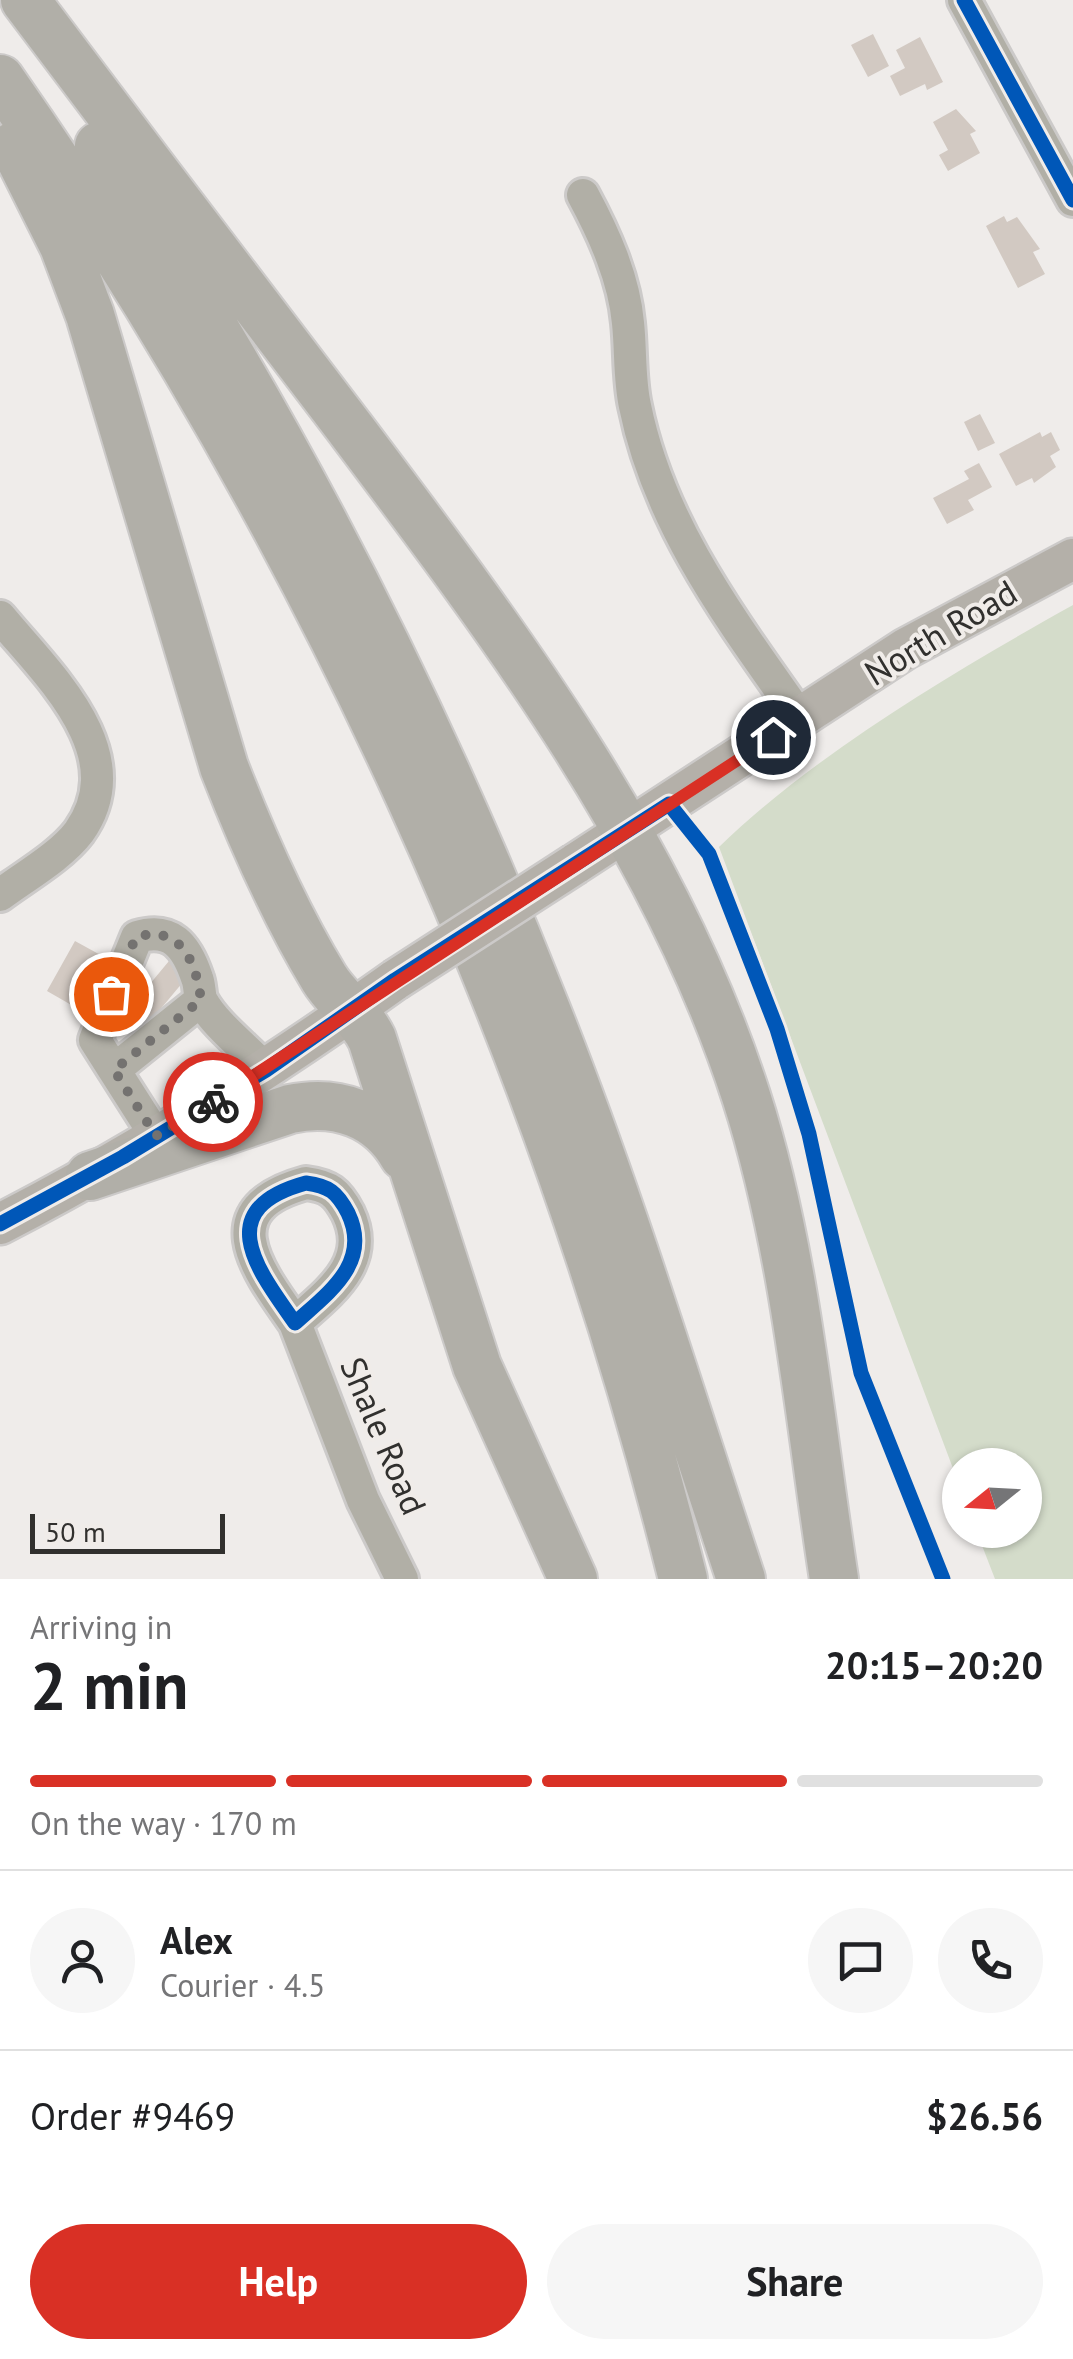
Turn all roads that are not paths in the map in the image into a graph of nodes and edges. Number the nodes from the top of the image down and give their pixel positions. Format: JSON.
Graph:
{"nodes":[{"id":1,"x":24,"y":0,"type":"edge"},
{"id":2,"x":964,"y":0,"type":"edge"},
{"id":3,"x":0,"y":4,"type":"edge"},
{"id":4,"x":0,"y":79,"type":"edge"},
{"id":5,"x":0,"y":121,"type":"edge"},
{"id":6,"x":583,"y":195,"type":"dead end"},
{"id":7,"x":1073,"y":200,"type":"edge"},
{"id":8,"x":1073,"y":559,"type":"edge"},
{"id":9,"x":0,"y":617,"type":"edge"},
{"id":10,"x":801,"y":718,"type":"junction"},
{"id":11,"x":629,"y":830,"type":"junction"},
{"id":12,"x":0,"y":896,"type":"edge"},
{"id":13,"x":201,"y":1000,"type":"junction"},
{"id":14,"x":354,"y":1010,"type":"junction"},
{"id":15,"x":114,"y":1070,"type":"junction"},
{"id":16,"x":266,"y":1070,"type":"junction"},
{"id":17,"x":156,"y":1136,"type":"junction"},
{"id":18,"x":410,"y":1168,"type":"junction"},
{"id":19,"x":90,"y":1176,"type":"junction"},
{"id":20,"x":0,"y":1224,"type":"edge"},
{"id":21,"x":295,"y":1323,"type":"dead end"},
{"id":22,"x":836,"y":1567,"type":"edge"},
{"id":23,"x":402,"y":1579,"type":"edge"},
{"id":24,"x":573,"y":1579,"type":"edge"},
{"id":25,"x":683,"y":1579,"type":"edge"},
{"id":26,"x":741,"y":1579,"type":"edge"}],
"edges":[{"from":1,"to":11,"type":"highway"},
{"from":2,"to":7,"type":"street"},
{"from":3,"to":26,"type":"highway"},
{"from":4,"to":25,"type":"highway"},
{"from":5,"to":14,"type":"highway"},
{"from":6,"to":10,"type":"street"},
{"from":8,"to":10,"type":"main road","name":"North Road"},
{"from":9,"to":12,"type":"street"},
{"from":10,"to":11,"type":"main road","name":"North Road"},
{"from":11,"to":14,"type":"main road","name":"North Road","bridge":true},
{"from":11,"to":22,"type":"highway"},
{"from":13,"to":15,"type":"street"},
{"from":13,"to":15,"type":"street"},
{"from":13,"to":16,"type":"street"},
{"from":14,"to":16,"type":"main road","name":"North Road"},
{"from":14,"to":18,"type":"highway"},
{"from":15,"to":17,"type":"street"},
{"from":16,"to":17,"type":"main road","name":"North Road"},
{"from":17,"to":19,"type":"main road","name":"North Road"},
{"from":18,"to":19,"type":"highway"},
{"from":18,"to":24,"type":"highway"},
{"from":19,"to":20,"type":"main road","name":"North Road"},
{"from":21,"to":23,"type":"street","name":"Shale Road"}]}
